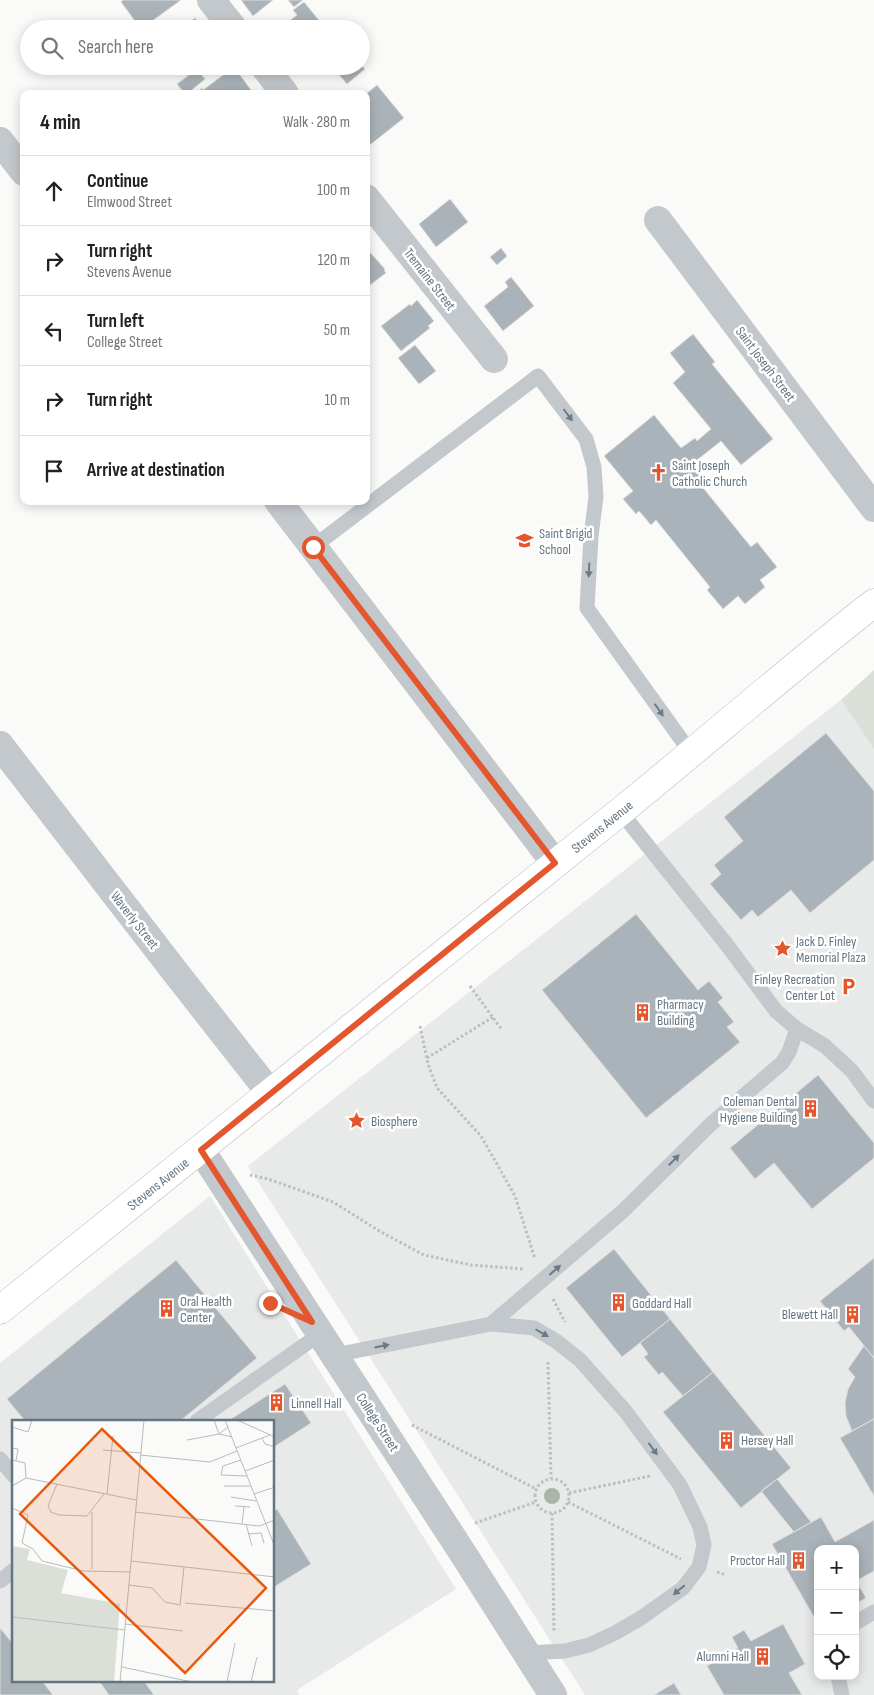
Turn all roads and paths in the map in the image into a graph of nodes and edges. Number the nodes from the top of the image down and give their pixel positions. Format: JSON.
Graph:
{"nodes":[{"id":1,"x":211,"y":0,"type":"edge"},
{"id":2,"x":227,"y":20,"type":"edge"},
{"id":3,"x":271,"y":75,"type":"edge"},
{"id":4,"x":282,"y":90,"type":"edge"},
{"id":5,"x":0,"y":141,"type":"edge"},
{"id":6,"x":20,"y":167,"type":"edge"},
{"id":7,"x":370,"y":203,"type":"edge"},
{"id":8,"x":658,"y":220,"type":"dead end"},
{"id":9,"x":494,"y":359,"type":"dead end"},
{"id":10,"x":370,"y":504,"type":"edge"},
{"id":11,"x":281,"y":505,"type":"edge"},
{"id":12,"x":368,"y":505,"type":"edge"},
{"id":13,"x":874,"y":508,"type":"edge"},
{"id":14,"x":313,"y":547,"type":"junction"},
{"id":15,"x":874,"y":602,"type":"edge"},
{"id":16,"x":0,"y":745,"type":"edge"},
{"id":17,"x":691,"y":753,"type":"junction"},
{"id":18,"x":620,"y":812,"type":"junction"},
{"id":19,"x":555,"y":863,"type":"junction"},
{"id":20,"x":470,"y":986,"type":"dead end"},
{"id":21,"x":493,"y":1018,"type":"junction"},
{"id":22,"x":420,"y":1026,"type":"dead end"},
{"id":23,"x":797,"y":1029,"type":"junction"},
{"id":24,"x":502,"y":1030,"type":"dead end"},
{"id":25,"x":427,"y":1058,"type":"junction"},
{"id":26,"x":271,"y":1094,"type":"junction"},
{"id":27,"x":874,"y":1101,"type":"edge"},
{"id":28,"x":201,"y":1150,"type":"junction"},
{"id":29,"x":245,"y":1174,"type":"dead end"},
{"id":30,"x":541,"y":1275,"type":"junction"},
{"id":31,"x":0,"y":1310,"type":"edge"},
{"id":32,"x":491,"y":1324,"type":"junction"},
{"id":33,"x":547,"y":1336,"type":"junction"},
{"id":34,"x":327,"y":1344,"type":"junction"},
{"id":35,"x":199,"y":1420,"type":"edge"},
{"id":36,"x":406,"y":1421,"type":"dead end"},
{"id":37,"x":0,"y":1459,"type":"edge"},
{"id":38,"x":670,"y":1472,"type":"junction"},
{"id":39,"x":12,"y":1474,"type":"edge"},
{"id":40,"x":551,"y":1478,"type":"junction"},
{"id":41,"x":536,"y":1489,"type":"junction"},
{"id":42,"x":569,"y":1493,"type":"junction"},
{"id":43,"x":536,"y":1502,"type":"junction"},
{"id":44,"x":568,"y":1502,"type":"junction"},
{"id":45,"x":552,"y":1513,"type":"junction"},
{"id":46,"x":449,"y":1532,"type":"junction"},
{"id":47,"x":699,"y":1566,"type":"junction"},
{"id":48,"x":12,"y":1572,"type":"edge"},
{"id":49,"x":726,"y":1575,"type":"dead end"},
{"id":50,"x":0,"y":1581,"type":"edge"},
{"id":51,"x":874,"y":1612,"type":"edge"},
{"id":52,"x":859,"y":1621,"type":"edge"},
{"id":53,"x":554,"y":1652,"type":"junction"},
{"id":54,"x":526,"y":1654,"type":"junction"},
{"id":55,"x":839,"y":1680,"type":"edge"},
{"id":56,"x":552,"y":1695,"type":"edge"},
{"id":57,"x":842,"y":1695,"type":"edge"}],
"edges":[{"from":1,"to":2,"type":"street"},
{"from":3,"to":4,"type":"street"},
{"from":5,"to":6,"type":"street"},
{"from":7,"to":9,"type":"street","name":"Tremaine Street"},
{"from":8,"to":13,"type":"street","name":"Saint Joseph Street"},
{"from":10,"to":17,"type":"lane","one_way":true},
{"from":11,"to":14,"type":"street"},
{"from":14,"to":12,"type":"lane","one_way":true},
{"from":14,"to":19,"type":"street"},
{"from":15,"to":17,"type":"main road","name":"Stevens Avenue"},
{"from":16,"to":26,"type":"street","name":"Waverly Street"},
{"from":17,"to":18,"type":"main road","name":"Stevens Avenue"},
{"from":18,"to":19,"type":"main road","name":"Stevens Avenue"},
{"from":18,"to":23,"type":"lane"},
{"from":19,"to":26,"type":"main road","name":"Stevens Avenue"},
{"from":20,"to":21,"type":"path"},
{"from":21,"to":24,"type":"path"},
{"from":21,"to":25,"type":"path"},
{"from":22,"to":25,"type":"path"},
{"from":23,"to":27,"type":"lane"},
{"from":30,"to":23,"type":"lane","one_way":true},
{"from":25,"to":30,"type":"path"},
{"from":26,"to":28,"type":"main road","name":"Stevens Avenue"},
{"from":28,"to":31,"type":"main road","name":"Stevens Avenue"},
{"from":28,"to":34,"type":"street","name":"College Street"},
{"from":29,"to":30,"type":"path"},
{"from":30,"to":32,"type":"lane"},
{"from":30,"to":33,"type":"path"},
{"from":32,"to":33,"type":"lane","one_way":true},
{"from":34,"to":32,"type":"lane","one_way":true},
{"from":33,"to":38,"type":"lane","one_way":true},
{"from":33,"to":40,"type":"path"},
{"from":34,"to":35,"type":"lane"},
{"from":34,"to":46,"type":"street","name":"College Street"},
{"from":36,"to":41,"type":"path"},
{"from":37,"to":39,"type":"lane"},
{"from":38,"to":42,"type":"path"},
{"from":38,"to":47,"type":"lane"},
{"from":40,"to":41,"type":"path"},
{"from":40,"to":42,"type":"path"},
{"from":41,"to":43,"type":"path"},
{"from":42,"to":44,"type":"path"},
{"from":43,"to":45,"type":"path"},
{"from":43,"to":46,"type":"path"},
{"from":44,"to":45,"type":"path"},
{"from":44,"to":47,"type":"path"},
{"from":45,"to":53,"type":"path"},
{"from":46,"to":54,"type":"street","name":"College Street"},
{"from":47,"to":49,"type":"path"},
{"from":47,"to":53,"type":"lane","one_way":true},
{"from":48,"to":50,"type":"lane"},
{"from":51,"to":52,"type":"lane"},
{"from":53,"to":54,"type":"lane"},
{"from":54,"to":56,"type":"street","name":"College Street"},
{"from":55,"to":57,"type":"lane"}]}
